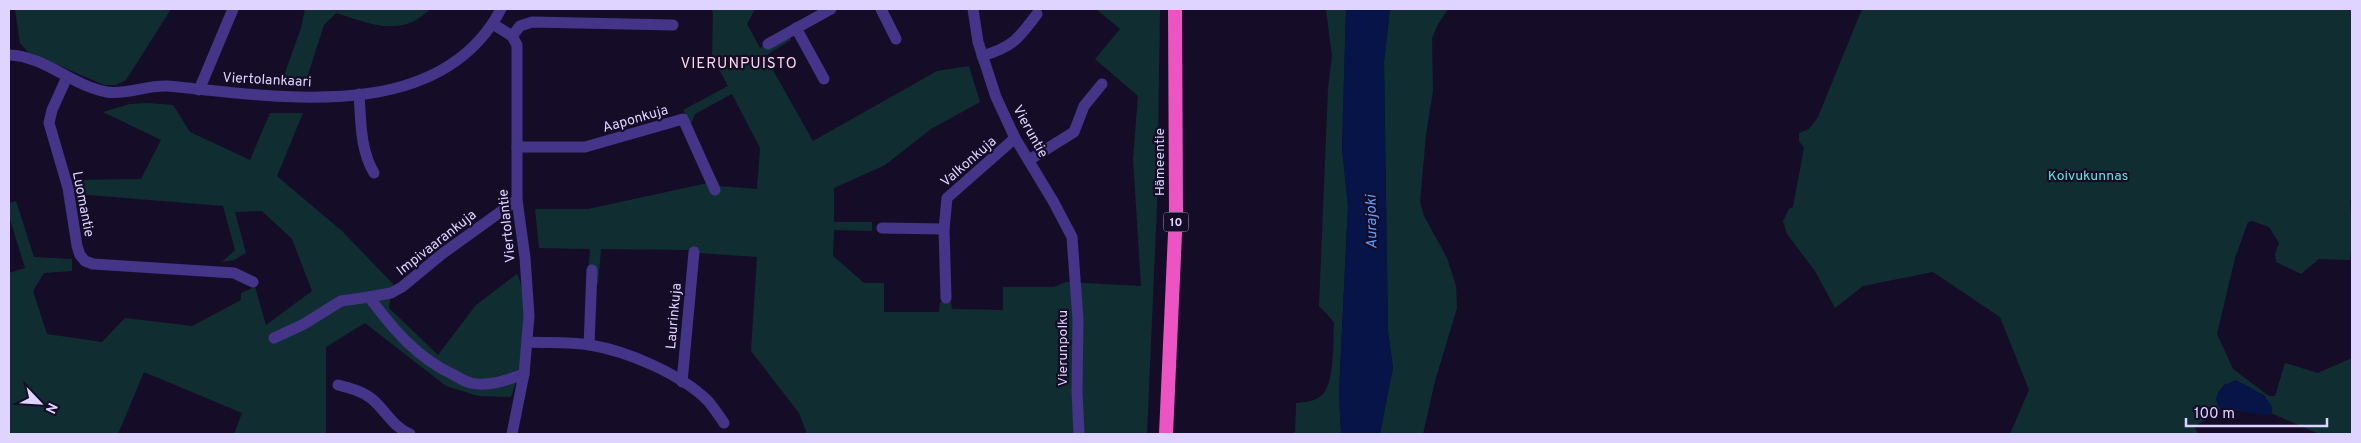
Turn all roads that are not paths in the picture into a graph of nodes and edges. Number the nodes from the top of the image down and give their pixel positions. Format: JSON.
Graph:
{"nodes":[{"id":1,"x":233,"y":9,"type":"edge"},
{"id":2,"x":501,"y":9,"type":"edge"},
{"id":3,"x":831,"y":9,"type":"edge"},
{"id":4,"x":881,"y":9,"type":"edge"},
{"id":5,"x":973,"y":9,"type":"edge"},
{"id":6,"x":1175,"y":9,"type":"edge"},
{"id":7,"x":1037,"y":14,"type":"dead end"},
{"id":8,"x":493,"y":24,"type":"junction"},
{"id":9,"x":673,"y":24,"type":"dead end"},
{"id":10,"x":796,"y":28,"type":"junction"},
{"id":11,"x":512,"y":36,"type":"junction"},
{"id":12,"x":896,"y":39,"type":"dead end"},
{"id":13,"x":768,"y":44,"type":"dead end"},
{"id":14,"x":9,"y":55,"type":"edge"},
{"id":15,"x":982,"y":56,"type":"junction"},
{"id":16,"x":67,"y":77,"type":"junction"},
{"id":17,"x":824,"y":78,"type":"dead end"},
{"id":18,"x":1102,"y":84,"type":"dead end"},
{"id":19,"x":199,"y":90,"type":"junction"},
{"id":20,"x":359,"y":94,"type":"junction"},
{"id":21,"x":1015,"y":138,"type":"junction"},
{"id":22,"x":517,"y":147,"type":"junction"},
{"id":23,"x":1029,"y":160,"type":"junction"},
{"id":24,"x":374,"y":173,"type":"dead end"},
{"id":25,"x":715,"y":190,"type":"dead end"},
{"id":26,"x":517,"y":200,"type":"junction"},
{"id":27,"x":882,"y":228,"type":"dead end"},
{"id":28,"x":944,"y":229,"type":"junction"},
{"id":29,"x":694,"y":252,"type":"dead end"},
{"id":30,"x":1072,"y":262,"type":"joint"},
{"id":31,"x":592,"y":270,"type":"dead end"},
{"id":32,"x":253,"y":282,"type":"dead end"},
{"id":33,"x":369,"y":297,"type":"junction"},
{"id":34,"x":946,"y":298,"type":"dead end"},
{"id":35,"x":274,"y":338,"type":"dead end"},
{"id":36,"x":528,"y":342,"type":"junction"},
{"id":37,"x":589,"y":345,"type":"junction"},
{"id":38,"x":524,"y":374,"type":"junction"},
{"id":39,"x":682,"y":382,"type":"junction"},
{"id":40,"x":338,"y":385,"type":"dead end"},
{"id":41,"x":724,"y":423,"type":"dead end"},
{"id":42,"x":396,"y":431,"type":"edge"},
{"id":43,"x":410,"y":434,"type":"edge"},
{"id":44,"x":512,"y":434,"type":"edge"},
{"id":45,"x":1079,"y":434,"type":"edge"},
{"id":46,"x":1166,"y":434,"type":"edge"}],
"edges":[{"from":1,"to":19,"type":"street"},
{"from":2,"to":8,"type":"street","name":"Viertolankaari"},
{"from":3,"to":10,"type":"street"},
{"from":4,"to":12,"type":"street"},
{"from":5,"to":15,"type":"street","name":"Vieruntie"},
{"from":6,"to":46,"type":"highway","name":"Hämeentie","number":"10"},
{"from":7,"to":15,"type":"street"},
{"from":8,"to":11,"type":"street"},
{"from":8,"to":20,"type":"street","name":"Viertolankaari"},
{"from":9,"to":11,"type":"street"},
{"from":10,"to":13,"type":"street"},
{"from":10,"to":17,"type":"street"},
{"from":11,"to":22,"type":"street","name":"Viertolantie"},
{"from":14,"to":16,"type":"street","name":"Viertolankaari"},
{"from":15,"to":21,"type":"street","name":"Vieruntie"},
{"from":16,"to":19,"type":"street","name":"Viertolankaari"},
{"from":16,"to":32,"type":"street","name":"Luomantie"},
{"from":18,"to":23,"type":"street"},
{"from":19,"to":20,"type":"street","name":"Viertolankaari"},
{"from":20,"to":24,"type":"street"},
{"from":21,"to":23,"type":"street","name":"Vieruntie"},
{"from":21,"to":28,"type":"street","name":"Valkonkuja"},
{"from":22,"to":25,"type":"street","name":"Aaponkuja"},
{"from":22,"to":26,"type":"street","name":"Viertolantie"},
{"from":23,"to":30,"type":"street","name":"Vieruntie"},
{"from":26,"to":33,"type":"street","name":"Impivaarankuja"},
{"from":26,"to":36,"type":"street","name":"Viertolantie"},
{"from":27,"to":28,"type":"street"},
{"from":28,"to":34,"type":"street","name":"Valkonkuja"},
{"from":29,"to":39,"type":"street","name":"Laurinkuja"},
{"from":30,"to":45,"type":"street","name":"Vierunpolku"},
{"from":31,"to":37,"type":"street"},
{"from":33,"to":35,"type":"street","name":"Impivaarankuja"},
{"from":33,"to":38,"type":"street"},
{"from":36,"to":37,"type":"street"},
{"from":36,"to":38,"type":"street","name":"Viertolantie"},
{"from":37,"to":39,"type":"street"},
{"from":38,"to":44,"type":"street","name":"Viertolantie"},
{"from":39,"to":41,"type":"street"},
{"from":40,"to":42,"type":"street"},
{"from":42,"to":43,"type":"street"}]}
